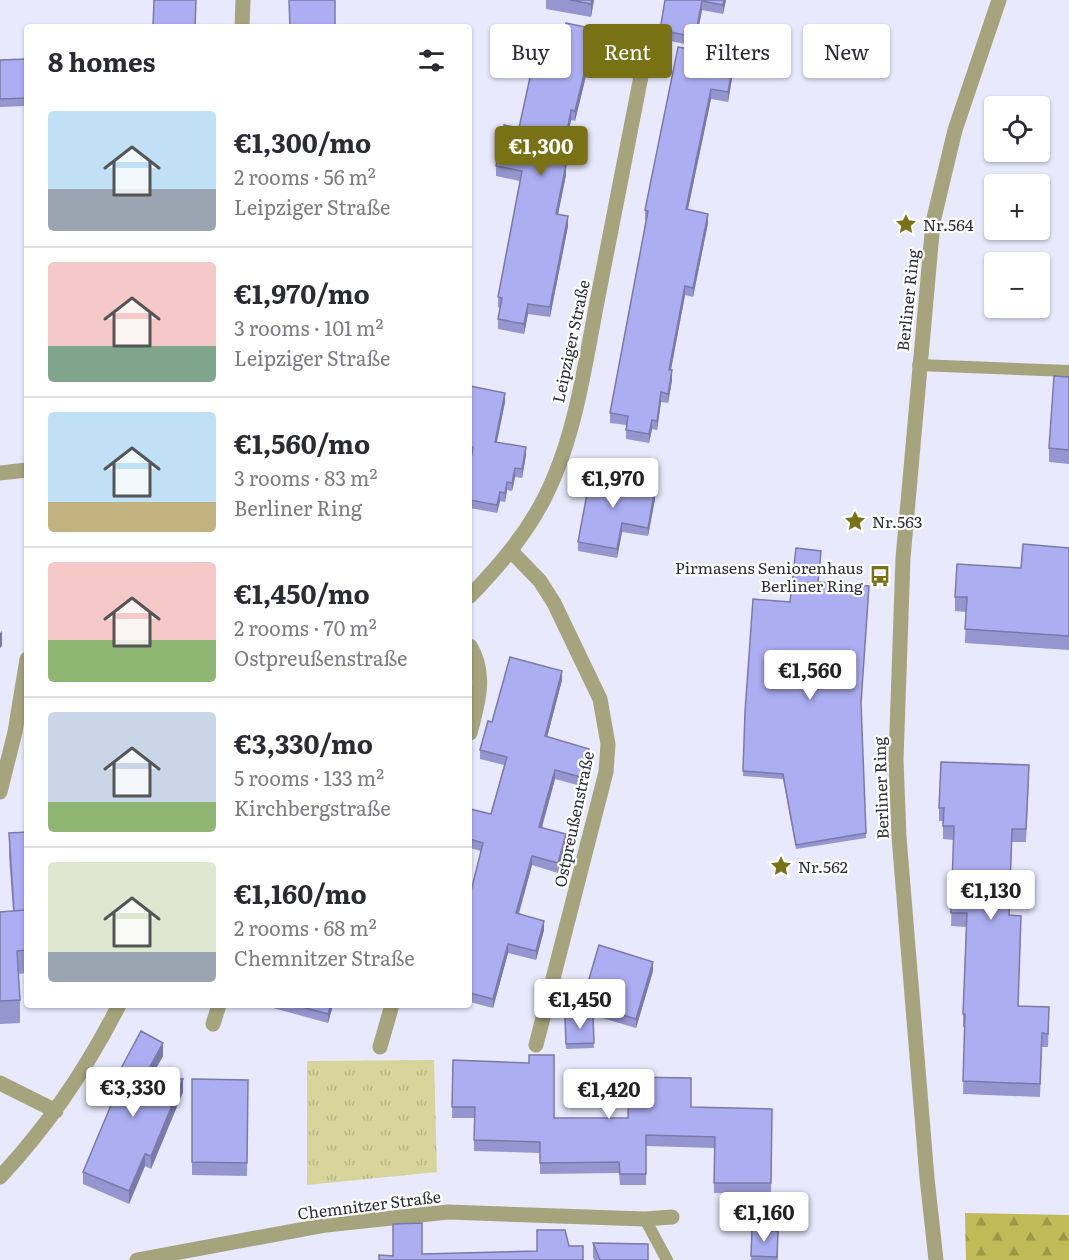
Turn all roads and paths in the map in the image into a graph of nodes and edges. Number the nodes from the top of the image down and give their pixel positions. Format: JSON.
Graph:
{"nodes":[{"id":1,"x":243,"y":0,"type":"edge"},
{"id":2,"x":999,"y":0,"type":"edge"},
{"id":3,"x":242,"y":24,"type":"edge"},
{"id":4,"x":641,"y":78,"type":"edge"},
{"id":5,"x":918,"y":365,"type":"junction"},
{"id":6,"x":1069,"y":371,"type":"edge"},
{"id":7,"x":24,"y":470,"type":"edge"},
{"id":8,"x":0,"y":473,"type":"edge"},
{"id":9,"x":511,"y":551,"type":"junction"},
{"id":10,"x":472,"y":594,"type":"edge"},
{"id":11,"x":472,"y":649,"type":"edge"},
{"id":12,"x":24,"y":678,"type":"edge"},
{"id":13,"x":472,"y":723,"type":"edge"},
{"id":14,"x":0,"y":792,"type":"edge"},
{"id":15,"x":117,"y":1008,"type":"edge"},
{"id":16,"x":218,"y":1008,"type":"edge"},
{"id":17,"x":391,"y":1008,"type":"edge"},
{"id":18,"x":213,"y":1024,"type":"dead end"},
{"id":19,"x":536,"y":1045,"type":"dead end"},
{"id":20,"x":380,"y":1047,"type":"dead end"},
{"id":21,"x":0,"y":1083,"type":"edge"},
{"id":22,"x":56,"y":1111,"type":"junction"},
{"id":23,"x":0,"y":1177,"type":"edge"},
{"id":24,"x":672,"y":1217,"type":"dead end"},
{"id":25,"x":645,"y":1219,"type":"junction"},
{"id":26,"x":137,"y":1260,"type":"edge"},
{"id":27,"x":667,"y":1260,"type":"edge"},
{"id":28,"x":936,"y":1260,"type":"edge"}],
"edges":[{"from":1,"to":3,"type":"street"},
{"from":2,"to":5,"type":"street","name":"Berliner Ring"},
{"from":4,"to":9,"type":"street","name":"Leipziger Straße"},
{"from":5,"to":6,"type":"lane"},
{"from":5,"to":28,"type":"street","name":"Berliner Ring"},
{"from":7,"to":8,"type":"street"},
{"from":9,"to":10,"type":"street","name":"Leipziger Straße"},
{"from":9,"to":19,"type":"street","name":"Ostpreußenstraße"},
{"from":11,"to":13,"type":"street"},
{"from":12,"to":14,"type":"street"},
{"from":15,"to":22,"type":"street"},
{"from":16,"to":18,"type":"street"},
{"from":17,"to":20,"type":"street"},
{"from":21,"to":22,"type":"street"},
{"from":22,"to":23,"type":"street"},
{"from":24,"to":25,"type":"street","name":"Chemnitzer Straße"},
{"from":25,"to":26,"type":"street","name":"Chemnitzer Straße"},
{"from":25,"to":27,"type":"lane"}]}
